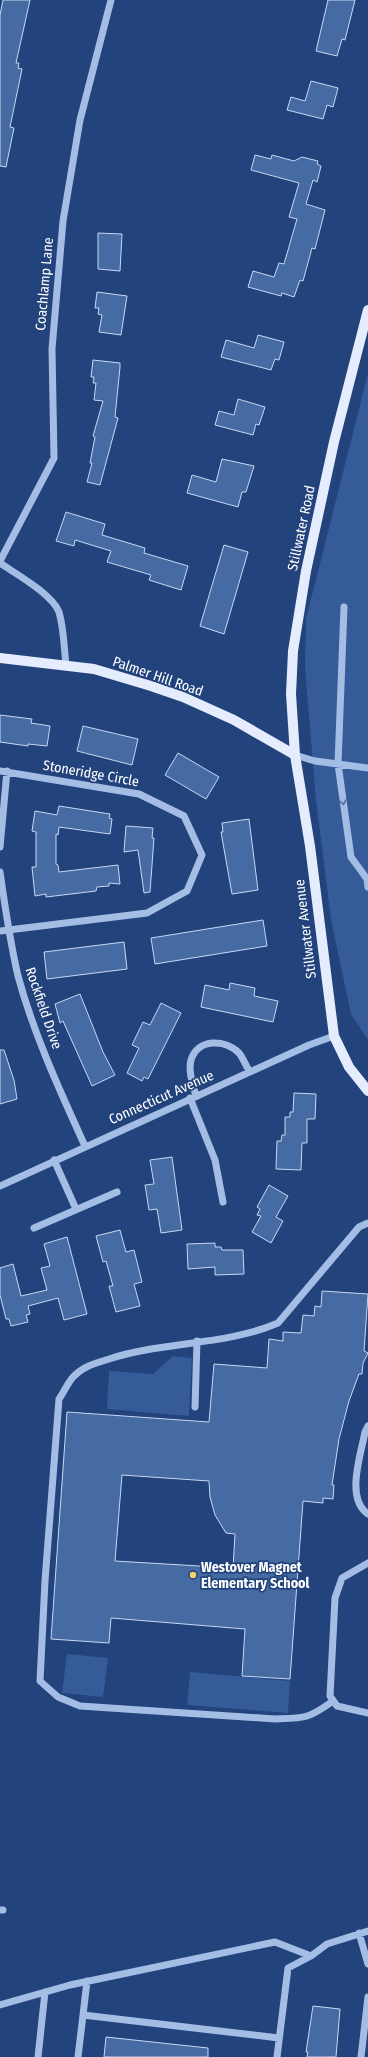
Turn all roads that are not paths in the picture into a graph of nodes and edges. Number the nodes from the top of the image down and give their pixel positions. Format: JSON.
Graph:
{"nodes":[{"id":1,"x":110,"y":0,"type":"edge"},
{"id":2,"x":368,"y":310,"type":"edge"},
{"id":3,"x":0,"y":562,"type":"edge"},
{"id":4,"x":344,"y":607,"type":"dead end"},
{"id":5,"x":0,"y":658,"type":"edge"},
{"id":6,"x":66,"y":664,"type":"junction"},
{"id":7,"x":295,"y":755,"type":"junction"},
{"id":8,"x":338,"y":764,"type":"junction"},
{"id":9,"x":368,"y":768,"type":"edge"},
{"id":10,"x":4,"y":771,"type":"edge"},
{"id":11,"x":0,"y":847,"type":"edge"},
{"id":12,"x":0,"y":872,"type":"edge"},
{"id":13,"x":368,"y":879,"type":"edge"},
{"id":14,"x":368,"y":887,"type":"edge"},
{"id":15,"x":9,"y":930,"type":"junction"},
{"id":16,"x":0,"y":931,"type":"edge"},
{"id":17,"x":334,"y":1036,"type":"junction"},
{"id":18,"x":250,"y":1072,"type":"junction"},
{"id":19,"x":368,"y":1091,"type":"edge"},
{"id":20,"x":193,"y":1097,"type":"junction"},
{"id":21,"x":85,"y":1146,"type":"junction"},
{"id":22,"x":54,"y":1160,"type":"junction"},
{"id":23,"x":0,"y":1186,"type":"edge"},
{"id":24,"x":117,"y":1192,"type":"dead end"},
{"id":25,"x":223,"y":1202,"type":"dead end"},
{"id":26,"x":76,"y":1209,"type":"junction"},
{"id":27,"x":368,"y":1223,"type":"edge"},
{"id":28,"x":34,"y":1228,"type":"dead end"},
{"id":29,"x":197,"y":1341,"type":"junction"},
{"id":30,"x":195,"y":1407,"type":"dead end"},
{"id":31,"x":368,"y":1426,"type":"edge"},
{"id":32,"x":368,"y":1514,"type":"edge"},
{"id":33,"x":368,"y":1563,"type":"edge"},
{"id":34,"x":333,"y":1701,"type":"junction"},
{"id":35,"x":368,"y":1713,"type":"edge"},
{"id":36,"x":368,"y":1930,"type":"edge"},
{"id":37,"x":359,"y":1933,"type":"junction"},
{"id":38,"x":311,"y":1956,"type":"junction"},
{"id":39,"x":368,"y":1964,"type":"edge"},
{"id":40,"x":87,"y":1982,"type":"junction"},
{"id":41,"x":45,"y":1992,"type":"junction"},
{"id":42,"x":368,"y":1999,"type":"edge"},
{"id":43,"x":0,"y":2005,"type":"edge"},
{"id":44,"x":83,"y":2015,"type":"junction"},
{"id":45,"x":279,"y":2038,"type":"junction"},
{"id":46,"x":38,"y":2057,"type":"edge"},
{"id":47,"x":78,"y":2057,"type":"edge"},
{"id":48,"x":277,"y":2057,"type":"edge"},
{"id":49,"x":361,"y":2057,"type":"edge"}],
"edges":[{"from":1,"to":3,"type":"street","name":"Coachlamp Lane"},
{"from":2,"to":7,"type":"main road","name":"Stillwater Road"},
{"from":3,"to":6,"type":"street"},
{"from":4,"to":8,"type":"street"},
{"from":5,"to":6,"type":"main road","name":"Palmer Hill Road"},
{"from":6,"to":7,"type":"main road","name":"Palmer Hill Road"},
{"from":7,"to":8,"type":"street"},
{"from":7,"to":17,"type":"main road","name":"Stillwater Avenue"},
{"from":8,"to":9,"type":"street"},
{"from":8,"to":13,"type":"street","one_way":true},
{"from":10,"to":11,"type":"street"},
{"from":10,"to":15,"type":"street","name":"Stoneridge Circle"},
{"from":12,"to":15,"type":"street","name":"Rockfield Drive"},
{"from":13,"to":14,"type":"street"},
{"from":15,"to":16,"type":"street","name":"Stoneridge Circle"},
{"from":15,"to":21,"type":"street","name":"Rockfield Drive"},
{"from":17,"to":18,"type":"street","name":"Connecticut Avenue"},
{"from":17,"to":19,"type":"main road","name":"Stillwater Avenue"},
{"from":18,"to":20,"type":"street","name":"Connecticut Avenue"},
{"from":18,"to":20,"type":"street"},
{"from":20,"to":21,"type":"street","name":"Connecticut Avenue"},
{"from":20,"to":25,"type":"street"},
{"from":21,"to":22,"type":"street","name":"Connecticut Avenue"},
{"from":22,"to":23,"type":"street","name":"Connecticut Avenue"},
{"from":22,"to":26,"type":"street"},
{"from":24,"to":26,"type":"street"},
{"from":26,"to":28,"type":"street"},
{"from":27,"to":29,"type":"street"},
{"from":29,"to":30,"type":"street"},
{"from":29,"to":34,"type":"street"},
{"from":31,"to":32,"type":"street"},
{"from":33,"to":34,"type":"street"},
{"from":34,"to":35,"type":"street"},
{"from":36,"to":37,"type":"street"},
{"from":37,"to":38,"type":"street"},
{"from":37,"to":39,"type":"street"},
{"from":38,"to":40,"type":"street"},
{"from":38,"to":45,"type":"street"},
{"from":40,"to":41,"type":"street"},
{"from":40,"to":44,"type":"street"},
{"from":41,"to":43,"type":"street"},
{"from":41,"to":46,"type":"street"},
{"from":42,"to":49,"type":"street"},
{"from":44,"to":45,"type":"street"},
{"from":44,"to":47,"type":"street"},
{"from":45,"to":48,"type":"street"}]}
